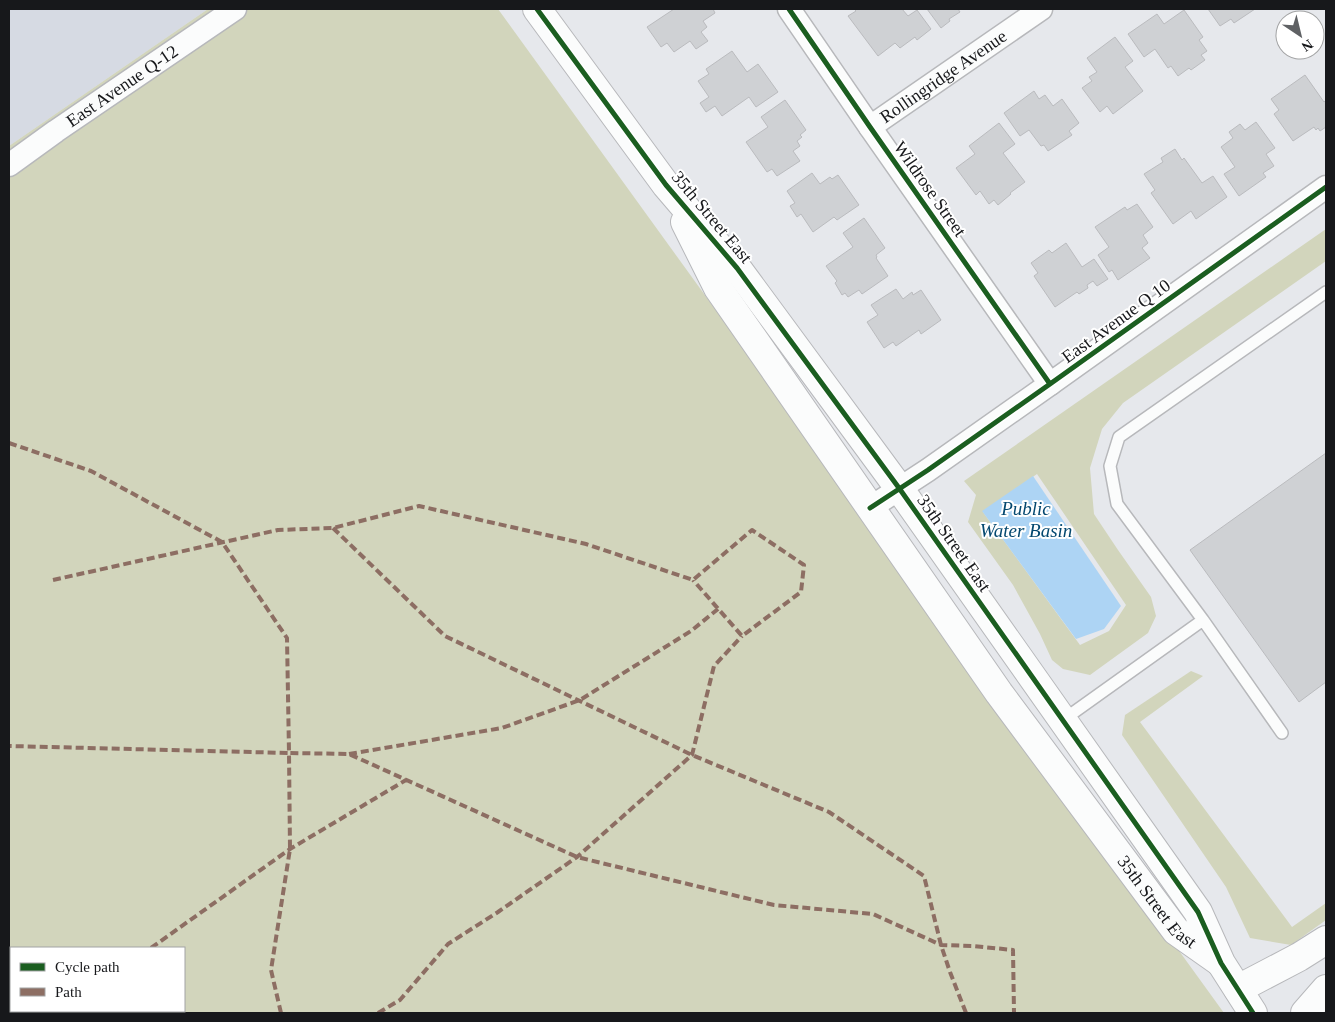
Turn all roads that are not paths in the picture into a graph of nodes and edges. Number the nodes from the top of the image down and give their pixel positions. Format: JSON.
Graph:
{"nodes":[{"id":1,"x":235,"y":9,"type":"edge"},
{"id":2,"x":536,"y":9,"type":"edge"},
{"id":3,"x":789,"y":9,"type":"edge"},
{"id":4,"x":1041,"y":9,"type":"edge"},
{"id":5,"x":870,"y":127,"type":"junction"},
{"id":6,"x":9,"y":166,"type":"edge"},
{"id":7,"x":666,"y":185,"type":"junction"},
{"id":8,"x":1326,"y":187,"type":"edge"},
{"id":9,"x":1326,"y":292,"type":"edge"},
{"id":10,"x":1050,"y":384,"type":"junction"},
{"id":11,"x":899,"y":488,"type":"junction"},
{"id":12,"x":870,"y":508,"type":"junction"},
{"id":13,"x":924,"y":585,"type":"junction"},
{"id":14,"x":1203,"y":620,"type":"junction"},
{"id":15,"x":1063,"y":720,"type":"junction"},
{"id":16,"x":1282,"y":733,"type":"dead end"},
{"id":17,"x":1326,"y":940,"type":"edge"},
{"id":18,"x":1221,"y":963,"type":"junction"},
{"id":19,"x":1238,"y":989,"type":"junction"},
{"id":20,"x":1326,"y":989,"type":"edge"},
{"id":21,"x":1253,"y":1013,"type":"edge"},
{"id":22,"x":1305,"y":1013,"type":"edge"}],
"edges":[{"from":1,"to":6,"type":"street","name":"East Avenue Q-12"},
{"from":2,"to":7,"type":"main road","name":"35th Street East"},
{"from":3,"to":5,"type":"street","name":"Wildrose Street"},
{"from":4,"to":5,"type":"street","name":"Rollingridge Avenue"},
{"from":5,"to":10,"type":"street","name":"Wildrose Street"},
{"from":7,"to":11,"type":"main road","name":"35th Street East"},
{"from":7,"to":12,"type":"main road","name":"35th Street East"},
{"from":8,"to":10,"type":"street","name":"East Avenue Q 10"},
{"from":9,"to":14,"type":"lane"},
{"from":10,"to":11,"type":"street","name":"East Avenue Q 10"},
{"from":11,"to":12,"type":"street","name":"East Avenue Q 10"},
{"from":11,"to":15,"type":"main road","name":"35th Street East"},
{"from":12,"to":13,"type":"main road","name":"35th Street East"},
{"from":13,"to":15,"type":"main road"},
{"from":13,"to":18,"type":"main road","name":"35th Street East"},
{"from":14,"to":15,"type":"lane"},
{"from":14,"to":16,"type":"lane"},
{"from":15,"to":18,"type":"main road","name":"35th Street East"},
{"from":17,"to":19,"type":"main road"},
{"from":18,"to":19,"type":"main road","name":"35th Street East"},
{"from":19,"to":21,"type":"main road","name":"35th Street East"},
{"from":20,"to":22,"type":"main road"}]}
